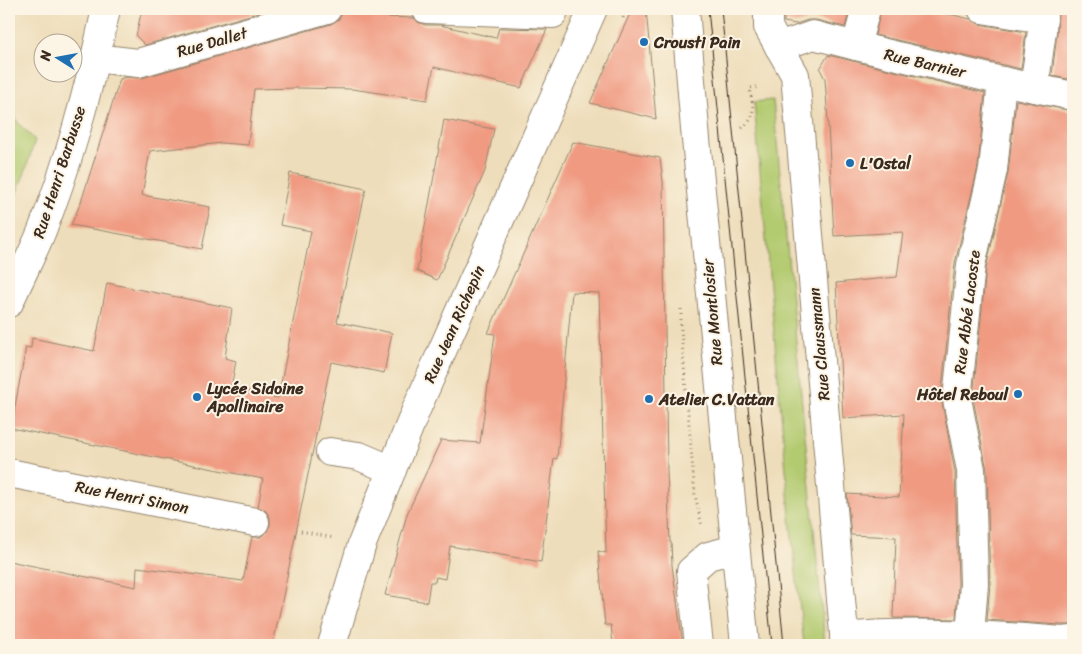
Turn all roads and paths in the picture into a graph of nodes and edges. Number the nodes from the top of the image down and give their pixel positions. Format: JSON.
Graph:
{"nodes":[{"id":1,"x":106,"y":9,"type":"edge"},
{"id":2,"x":326,"y":9,"type":"edge"},
{"id":3,"x":426,"y":9,"type":"edge"},
{"id":4,"x":593,"y":9,"type":"edge"},
{"id":5,"x":685,"y":9,"type":"edge"},
{"id":6,"x":768,"y":9,"type":"edge"},
{"id":7,"x":866,"y":9,"type":"edge"},
{"id":8,"x":982,"y":9,"type":"edge"},
{"id":9,"x":553,"y":14,"type":"dead end"},
{"id":10,"x":1043,"y":14,"type":"edge"},
{"id":11,"x":856,"y":46,"type":"junction"},
{"id":12,"x":780,"y":47,"type":"junction"},
{"id":13,"x":95,"y":58,"type":"junction"},
{"id":14,"x":1002,"y":81,"type":"junction"},
{"id":15,"x":758,"y":87,"type":"dead end"},
{"id":16,"x":1034,"y":88,"type":"junction"},
{"id":17,"x":1073,"y":96,"type":"edge"},
{"id":18,"x":742,"y":128,"type":"dead end"},
{"id":19,"x":9,"y":303,"type":"edge"},
{"id":20,"x":330,"y":452,"type":"dead end"},
{"id":21,"x":392,"y":470,"type":"junction"},
{"id":22,"x":9,"y":473,"type":"edge"},
{"id":23,"x":255,"y":522,"type":"dead end"},
{"id":24,"x":296,"y":530,"type":"dead end"},
{"id":25,"x":362,"y":544,"type":"junction"},
{"id":26,"x":735,"y":549,"type":"junction"},
{"id":27,"x":970,"y":634,"type":"junction"},
{"id":28,"x":1073,"y":640,"type":"edge"},
{"id":29,"x":845,"y":641,"type":"edge"},
{"id":30,"x":332,"y":645,"type":"edge"},
{"id":31,"x":699,"y":645,"type":"edge"},
{"id":32,"x":745,"y":645,"type":"edge"}],
"edges":[{"from":1,"to":13,"type":"street","name":"Rue Henri Barbusse"},
{"from":2,"to":13,"type":"street","name":"Rue Dallet"},
{"from":3,"to":9,"type":"street"},
{"from":4,"to":21,"type":"street","name":"Rue Jean Richepin"},
{"from":5,"to":26,"type":"street","name":"Rue Montlosier"},
{"from":6,"to":12,"type":"street","name":"Rue Claussmann"},
{"from":7,"to":11,"type":"street"},
{"from":8,"to":10,"type":"street"},
{"from":10,"to":16,"type":"street"},
{"from":11,"to":12,"type":"street","name":"Rue Barnier"},
{"from":11,"to":14,"type":"street","name":"Rue Barnier"},
{"from":12,"to":29,"type":"street","name":"Rue Claussmann"},
{"from":13,"to":19,"type":"street","name":"Rue Henri Barbusse"},
{"from":14,"to":16,"type":"street","name":"Rue Barnier"},
{"from":14,"to":27,"type":"street","name":"Rue Abbé Lacoste"},
{"from":15,"to":18,"type":"path"},
{"from":16,"to":17,"type":"street","name":"Rue Barnier"},
{"from":20,"to":21,"type":"street"},
{"from":21,"to":25,"type":"street","name":"Rue Jean Richepin"},
{"from":22,"to":23,"type":"street","name":"Rue Henri Simon"},
{"from":24,"to":25,"type":"path"},
{"from":25,"to":30,"type":"street","name":"Rue Jean Richepin"},
{"from":26,"to":31,"type":"street"},
{"from":26,"to":32,"type":"street","name":"Rue Montlosier"},
{"from":27,"to":28,"type":"street"},
{"from":27,"to":29,"type":"street"}]}
